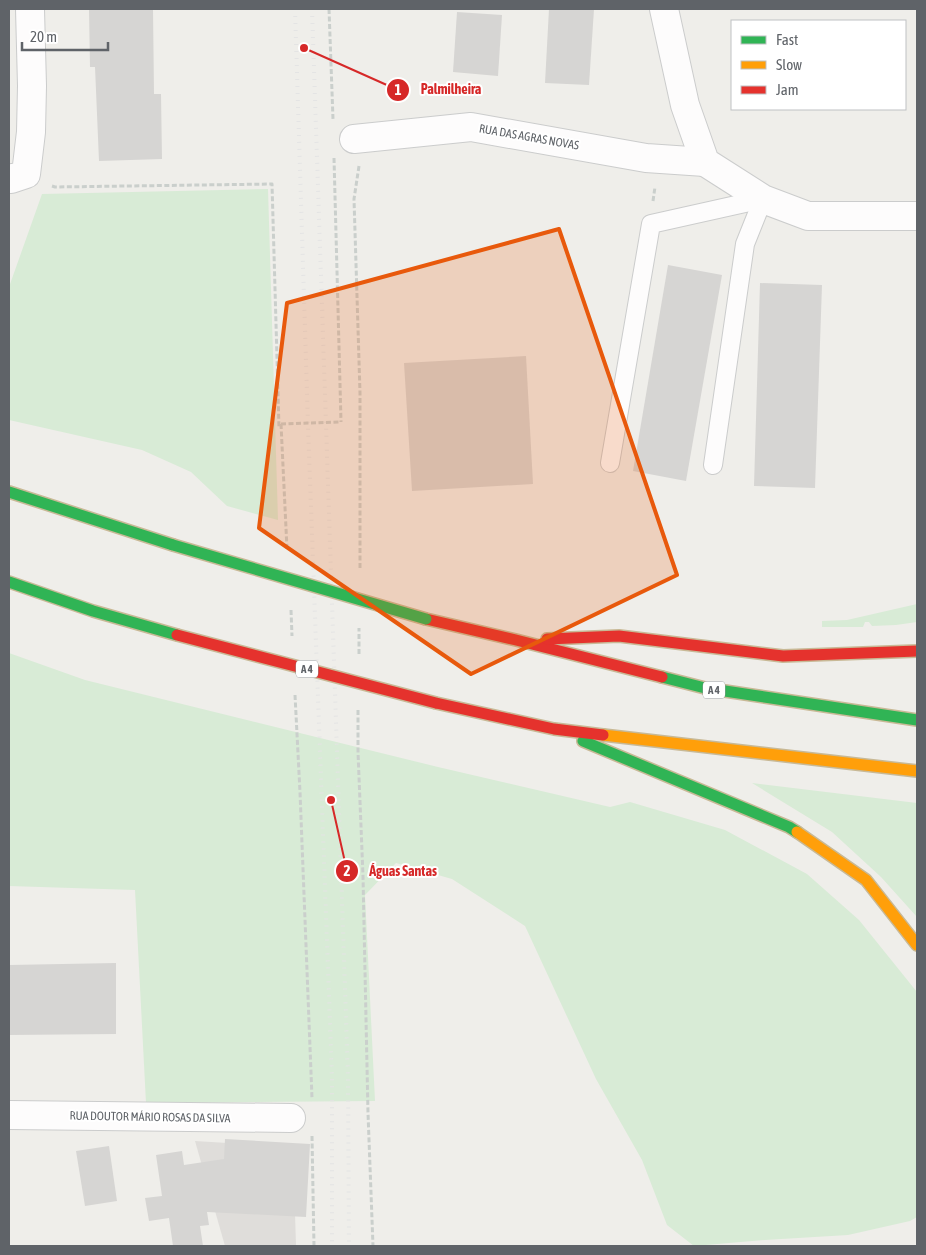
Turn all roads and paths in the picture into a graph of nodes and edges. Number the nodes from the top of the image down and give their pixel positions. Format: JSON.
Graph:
{"nodes":[{"id":1,"x":30,"y":9,"type":"edge"},
{"id":2,"x":329,"y":9,"type":"edge"},
{"id":3,"x":664,"y":9,"type":"edge"},
{"id":4,"x":32,"y":86,"type":"junction"},
{"id":5,"x":9,"y":105,"type":"edge"},
{"id":6,"x":333,"y":122,"type":"dead end"},
{"id":7,"x":344,"y":145,"type":"joint"},
{"id":8,"x":705,"y":162,"type":"junction"},
{"id":9,"x":18,"y":176,"type":"edge"},
{"id":10,"x":763,"y":199,"type":"junction"},
{"id":11,"x":917,"y":216,"type":"edge"},
{"id":12,"x":282,"y":449,"type":"junction"},
{"id":13,"x":610,"y":464,"type":"dead end"},
{"id":14,"x":713,"y":465,"type":"dead end"},
{"id":15,"x":9,"y":492,"type":"edge"},
{"id":16,"x":288,"y":557,"type":"dead end"},
{"id":17,"x":9,"y":582,"type":"edge"},
{"id":18,"x":290,"y":606,"type":"dead end"},
{"id":19,"x":516,"y":640,"type":"junction"},
{"id":20,"x":292,"y":645,"type":"dead end"},
{"id":21,"x":917,"y":651,"type":"edge"},
{"id":22,"x":295,"y":694,"type":"dead end"},
{"id":23,"x":917,"y":720,"type":"edge"},
{"id":24,"x":554,"y":729,"type":"junction"},
{"id":25,"x":917,"y":771,"type":"edge"},
{"id":26,"x":917,"y":945,"type":"edge"},
{"id":27,"x":9,"y":1115,"type":"edge"},
{"id":28,"x":301,"y":1118,"type":"junction"},
{"id":29,"x":314,"y":1246,"type":"edge"}],
"edges":[{"from":1,"to":4,"type":"street"},
{"from":2,"to":6,"type":"path"},
{"from":3,"to":8,"type":"street"},
{"from":4,"to":5,"type":"street"},
{"from":4,"to":9,"type":"street"},
{"from":7,"to":8,"type":"street","name":"RUA DAS AGRAS NOVAS"},
{"from":7,"to":12,"type":"path","bridge":true},
{"from":8,"to":10,"type":"street","name":"RUA DAS AGRAS NOVAS"},
{"from":9,"to":12,"type":"path"},
{"from":10,"to":11,"type":"street","name":"RUA DAS AGRAS NOVAS"},
{"from":10,"to":13,"type":"lane"},
{"from":10,"to":14,"type":"lane"},
{"from":12,"to":16,"type":"path"},
{"from":15,"to":19,"type":"highway","number":"A 4","bridge":true},
{"from":17,"to":24,"type":"highway","number":"A 4","bridge":true},
{"from":18,"to":20,"type":"path"},
{"from":19,"to":21,"type":"highway"},
{"from":19,"to":23,"type":"highway","number":"A 4"},
{"from":22,"to":28,"type":"path"},
{"from":24,"to":25,"type":"highway","number":"A 4"},
{"from":24,"to":26,"type":"highway"},
{"from":27,"to":28,"type":"street","name":"RUA DOUTOR MÁRIO ROSAS DA SILVA"},
{"from":28,"to":29,"type":"path"}]}
